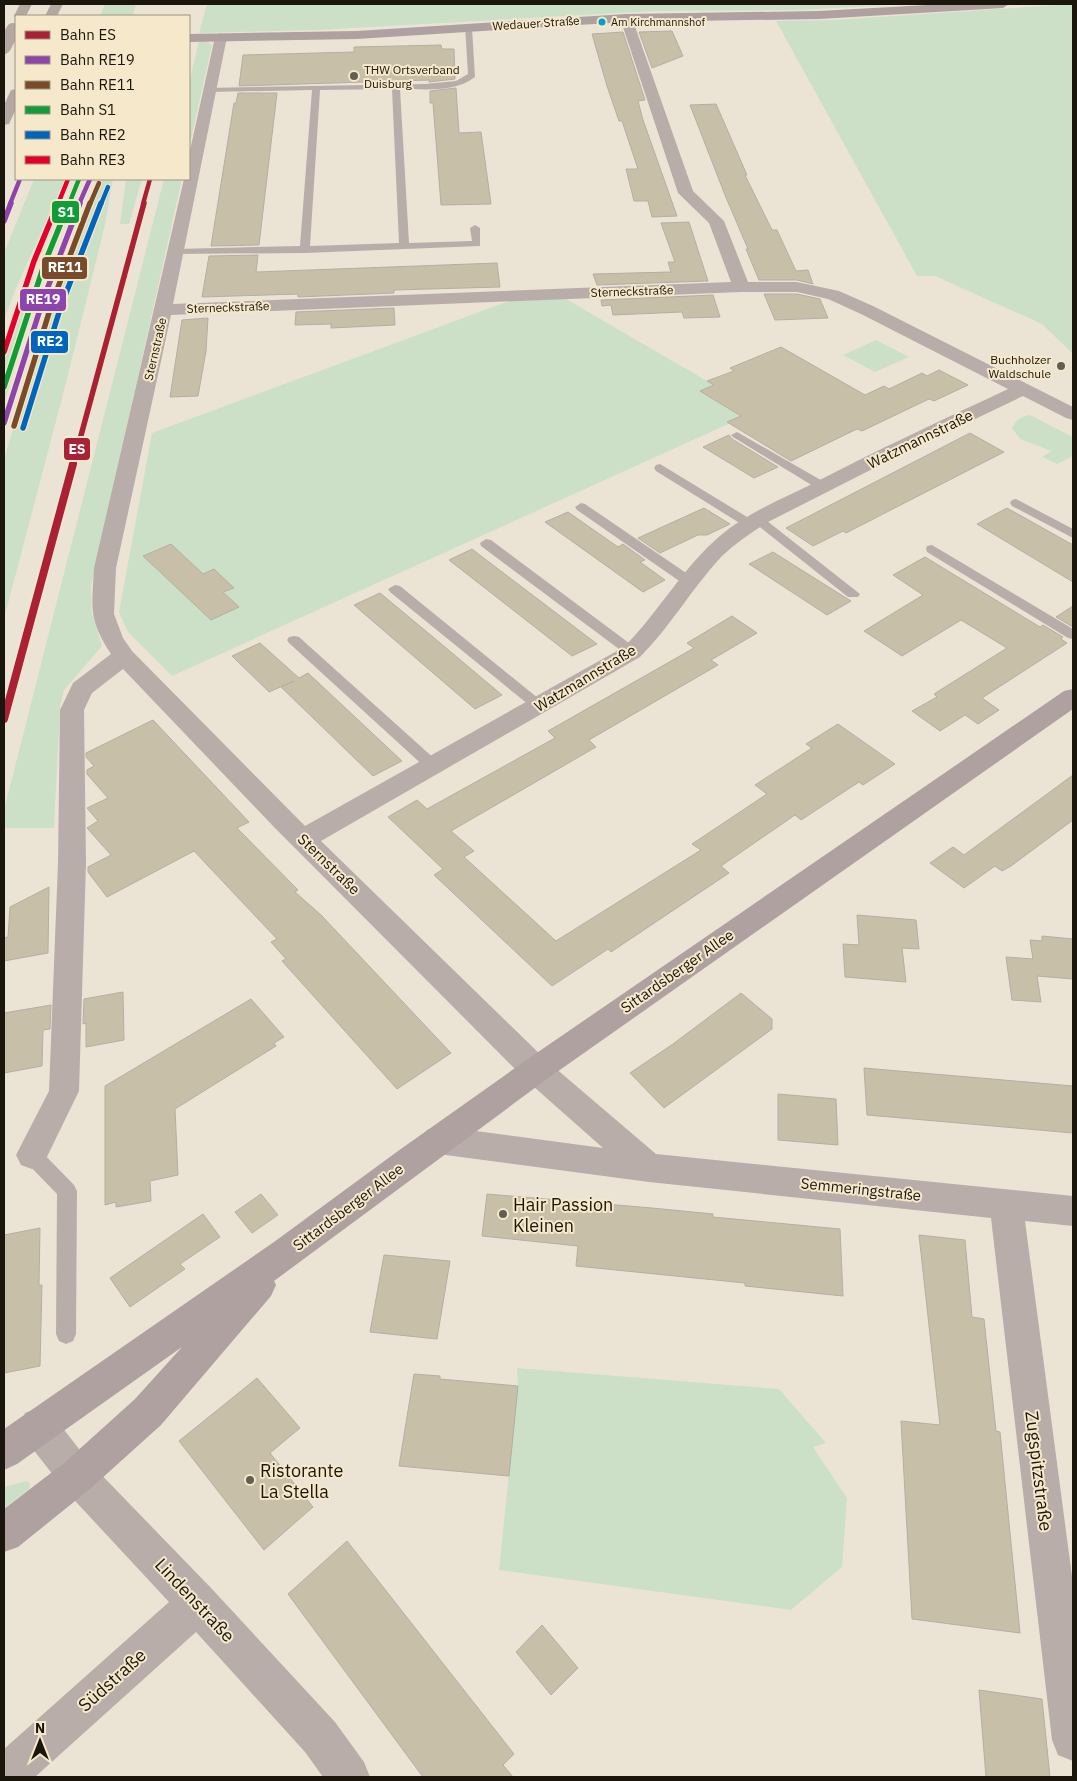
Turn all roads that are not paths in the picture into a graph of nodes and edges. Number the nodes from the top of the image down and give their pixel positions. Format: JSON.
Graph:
{"nodes":[{"id":1,"x":1003,"y":4,"type":"edge"},
{"id":2,"x":626,"y":18,"type":"junction"},
{"id":3,"x":468,"y":28,"type":"junction"},
{"id":4,"x":12,"y":33,"type":"edge"},
{"id":5,"x":221,"y":37,"type":"junction"},
{"id":6,"x":190,"y":38,"type":"edge"},
{"id":7,"x":4,"y":47,"type":"edge"},
{"id":8,"x":396,"y":86,"type":"junction"},
{"id":9,"x":316,"y":88,"type":"junction"},
{"id":10,"x":209,"y":90,"type":"junction"},
{"id":11,"x":15,"y":95,"type":"edge"},
{"id":12,"x":4,"y":121,"type":"edge"},
{"id":13,"x":475,"y":228,"type":"dead end"},
{"id":14,"x":404,"y":246,"type":"junction"},
{"id":15,"x":305,"y":250,"type":"junction"},
{"id":16,"x":176,"y":252,"type":"junction"},
{"id":17,"x":741,"y":287,"type":"junction"},
{"id":18,"x":163,"y":310,"type":"junction"},
{"id":19,"x":1023,"y":389,"type":"junction"},
{"id":20,"x":1073,"y":414,"type":"edge"},
{"id":21,"x":737,"y":435,"type":"dead end"},
{"id":22,"x":660,"y":468,"type":"dead end"},
{"id":23,"x":822,"y":486,"type":"junction"},
{"id":24,"x":1016,"y":503,"type":"dead end"},
{"id":25,"x":581,"y":507,"type":"dead end"},
{"id":26,"x":754,"y":522,"type":"junction"},
{"id":27,"x":1073,"y":534,"type":"edge"},
{"id":28,"x":486,"y":543,"type":"dead end"},
{"id":29,"x":932,"y":550,"type":"dead end"},
{"id":30,"x":690,"y":582,"type":"junction"},
{"id":31,"x":395,"y":589,"type":"dead end"},
{"id":32,"x":853,"y":594,"type":"dead end"},
{"id":33,"x":1073,"y":635,"type":"edge"},
{"id":34,"x":294,"y":640,"type":"dead end"},
{"id":35,"x":632,"y":652,"type":"junction"},
{"id":36,"x":124,"y":656,"type":"junction"},
{"id":37,"x":1073,"y":697,"type":"edge"},
{"id":38,"x":539,"y":706,"type":"junction"},
{"id":39,"x":432,"y":765,"type":"junction"},
{"id":40,"x":303,"y":839,"type":"junction"},
{"id":41,"x":536,"y":1070,"type":"junction"},
{"id":42,"x":438,"y":1140,"type":"junction"},
{"id":43,"x":32,"y":1155,"type":"joint"},
{"id":44,"x":649,"y":1168,"type":"junction"},
{"id":45,"x":1006,"y":1203,"type":"junction"},
{"id":46,"x":1073,"y":1211,"type":"edge"},
{"id":47,"x":286,"y":1253,"type":"junction"},
{"id":48,"x":66,"y":1334,"type":"dead end"},
{"id":49,"x":38,"y":1426,"type":"junction"},
{"id":50,"x":4,"y":1451,"type":"edge"},
{"id":51,"x":77,"y":1476,"type":"junction"},
{"id":52,"x":4,"y":1533,"type":"edge"},
{"id":53,"x":198,"y":1603,"type":"junction"},
{"id":54,"x":1073,"y":1740,"type":"edge"},
{"id":55,"x":4,"y":1777,"type":"edge"},
{"id":56,"x":348,"y":1777,"type":"edge"}],
"edges":[{"from":1,"to":2,"type":"street","name":"Wedauer Straße"},
{"from":2,"to":3,"type":"street","name":"Wedauer Straße"},
{"from":2,"to":17,"type":"street"},
{"from":3,"to":5,"type":"street","name":"Wedauer Straße"},
{"from":3,"to":8,"type":"lane"},
{"from":4,"to":7,"type":"highway","bridge":true},
{"from":5,"to":6,"type":"street","name":"Wedauer Straße"},
{"from":5,"to":10,"type":"street","name":"Sternstraße"},
{"from":8,"to":9,"type":"lane"},
{"from":8,"to":14,"type":"lane"},
{"from":9,"to":10,"type":"lane"},
{"from":9,"to":15,"type":"lane"},
{"from":10,"to":16,"type":"street","name":"Sternstraße"},
{"from":11,"to":12,"type":"highway"},
{"from":13,"to":14,"type":"lane"},
{"from":14,"to":15,"type":"lane"},
{"from":15,"to":16,"type":"lane"},
{"from":16,"to":18,"type":"street","name":"Sternstraße"},
{"from":17,"to":18,"type":"street","name":"Sterneckstraße"},
{"from":17,"to":19,"type":"street","name":"Sterneckstraße"},
{"from":18,"to":36,"type":"street","name":"Sternstraße"},
{"from":19,"to":20,"type":"street","name":"Sterneckstraße"},
{"from":19,"to":23,"type":"street","name":"Watzmannstraße"},
{"from":21,"to":23,"type":"lane"},
{"from":22,"to":26,"type":"lane"},
{"from":23,"to":26,"type":"street","name":"Watzmannstraße"},
{"from":24,"to":27,"type":"lane"},
{"from":25,"to":30,"type":"lane"},
{"from":26,"to":30,"type":"street","name":"Watzmannstraße"},
{"from":26,"to":32,"type":"lane"},
{"from":28,"to":35,"type":"lane"},
{"from":29,"to":33,"type":"lane"},
{"from":30,"to":35,"type":"street","name":"Watzmannstraße"},
{"from":31,"to":38,"type":"lane"},
{"from":34,"to":39,"type":"lane"},
{"from":35,"to":38,"type":"street","name":"Watzmannstraße"},
{"from":36,"to":40,"type":"street","name":"Sternstraße"},
{"from":36,"to":43,"type":"street"},
{"from":37,"to":41,"type":"street","name":"Sittardsberger Allee"},
{"from":38,"to":39,"type":"street","name":"Watzmannstraße"},
{"from":39,"to":40,"type":"street","name":"Watzmannstraße"},
{"from":40,"to":41,"type":"street","name":"Sternstraße"},
{"from":41,"to":42,"type":"street","name":"Sittardsberger Allee"},
{"from":41,"to":44,"type":"street"},
{"from":42,"to":44,"type":"street","name":"Semmeringstraße"},
{"from":42,"to":47,"type":"street","name":"Sittardsberger Allee"},
{"from":43,"to":48,"type":"lane"},
{"from":44,"to":45,"type":"street","name":"Semmeringstraße"},
{"from":45,"to":46,"type":"street","name":"Semmeringstraße"},
{"from":45,"to":54,"type":"street","name":"Zugspitzstraße"},
{"from":47,"to":49,"type":"street","name":"Sittardsberger Allee"},
{"from":47,"to":51,"type":"street","name":"Sittardsberger Allee"},
{"from":49,"to":50,"type":"street","name":"Sittardsberger Allee"},
{"from":49,"to":51,"type":"street","name":"Lindenstraße"},
{"from":51,"to":52,"type":"street","name":"Sittardsberger Allee"},
{"from":51,"to":53,"type":"street","name":"Lindenstraße"},
{"from":53,"to":55,"type":"street","name":"Südstraße"},
{"from":53,"to":56,"type":"street","name":"Lindenstraße"}]}
